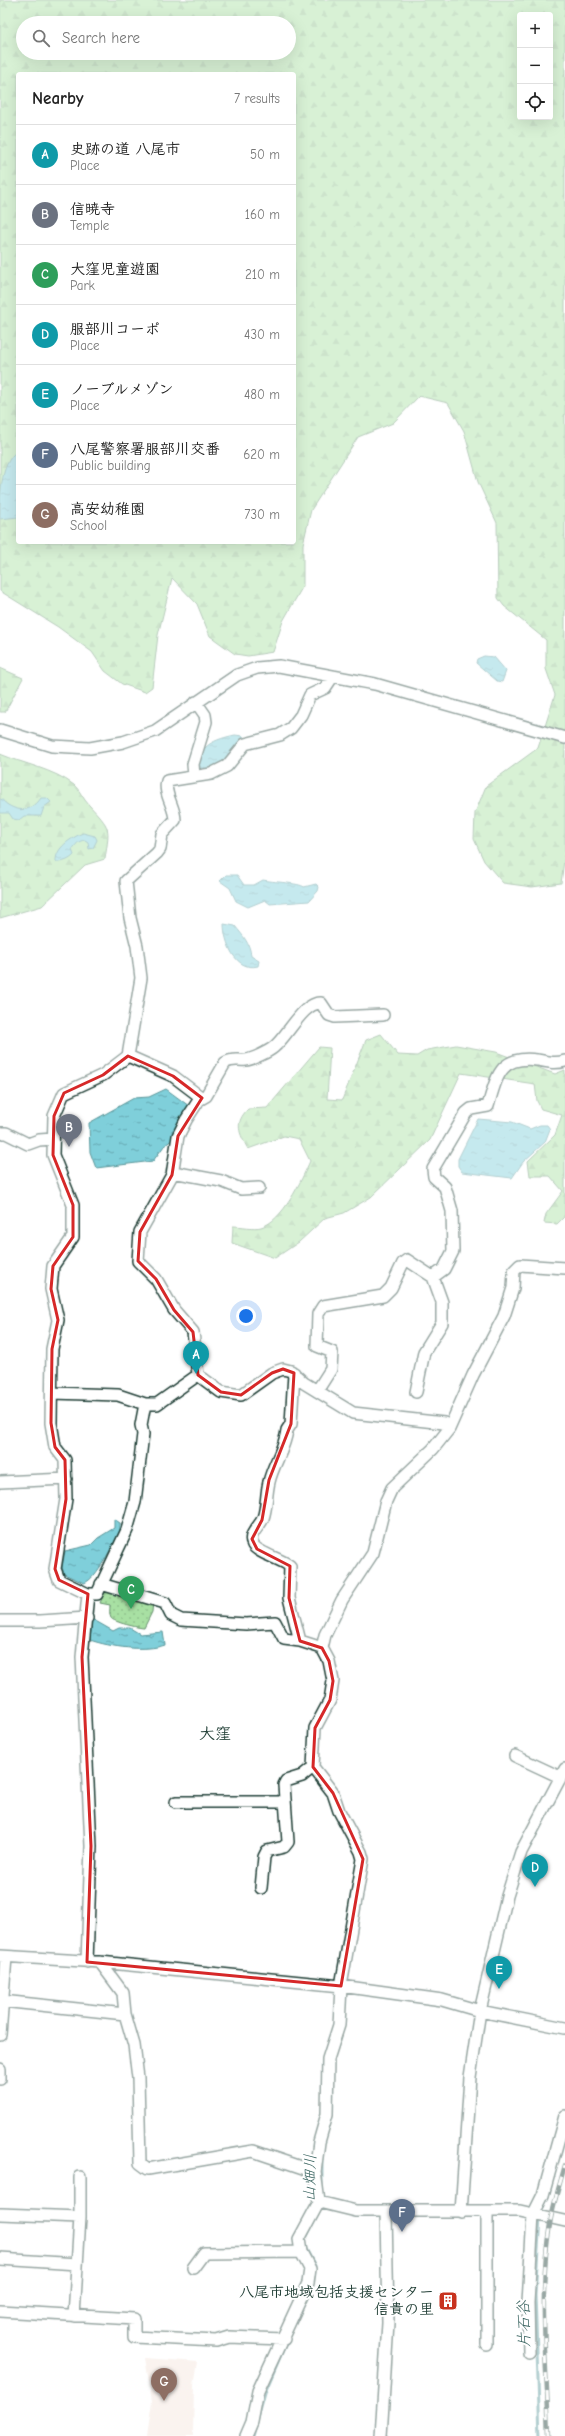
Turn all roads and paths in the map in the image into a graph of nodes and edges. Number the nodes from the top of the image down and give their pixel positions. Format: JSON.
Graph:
{"nodes":[{"id":1,"x":333,"y":676,"type":"junction"},
{"id":2,"x":196,"y":702,"type":"junction"},
{"id":3,"x":0,"y":730,"type":"edge"},
{"id":4,"x":565,"y":738,"type":"edge"},
{"id":5,"x":194,"y":776,"type":"junction"},
{"id":6,"x":383,"y":1015,"type":"dead end"},
{"id":7,"x":128,"y":1056,"type":"junction"},
{"id":8,"x":565,"y":1061,"type":"edge"},
{"id":9,"x":202,"y":1098,"type":"junction"},
{"id":10,"x":0,"y":1133,"type":"edge"},
{"id":11,"x":53,"y":1139,"type":"junction"},
{"id":12,"x":173,"y":1172,"type":"junction"},
{"id":13,"x":259,"y":1188,"type":"dead end"},
{"id":14,"x":565,"y":1268,"type":"edge"},
{"id":15,"x":433,"y":1277,"type":"junction"},
{"id":16,"x":294,"y":1373,"type":"junction"},
{"id":17,"x":198,"y":1375,"type":"junction"},
{"id":18,"x":317,"y":1392,"type":"junction"},
{"id":19,"x":416,"y":1392,"type":"dead end"},
{"id":20,"x":52,"y":1393,"type":"junction"},
{"id":21,"x":145,"y":1404,"type":"junction"},
{"id":22,"x":448,"y":1429,"type":"junction"},
{"id":23,"x":66,"y":1479,"type":"junction"},
{"id":24,"x":0,"y":1482,"type":"edge"},
{"id":25,"x":101,"y":1584,"type":"junction"},
{"id":26,"x":88,"y":1594,"type":"junction"},
{"id":27,"x":86,"y":1618,"type":"junction"},
{"id":28,"x":0,"y":1621,"type":"edge"},
{"id":29,"x":300,"y":1641,"type":"junction"},
{"id":30,"x":322,"y":1648,"type":"junction"},
{"id":31,"x":515,"y":1756,"type":"dead end"},
{"id":32,"x":313,"y":1767,"type":"junction"},
{"id":33,"x":562,"y":1779,"type":"edge"},
{"id":34,"x":176,"y":1802,"type":"dead end"},
{"id":35,"x":285,"y":1802,"type":"junction"},
{"id":36,"x":261,"y":1888,"type":"dead end"},
{"id":37,"x":3,"y":1956,"type":"edge"},
{"id":38,"x":87,"y":1962,"type":"junction"},
{"id":39,"x":100,"y":1962,"type":"junction"},
{"id":40,"x":341,"y":1986,"type":"junction"},
{"id":41,"x":2,"y":2001,"type":"junction"},
{"id":42,"x":480,"y":2012,"type":"junction"},
{"id":43,"x":125,"y":2014,"type":"junction"},
{"id":44,"x":565,"y":2028,"type":"edge"},
{"id":45,"x":0,"y":2035,"type":"edge"},
{"id":46,"x":0,"y":2069,"type":"edge"},
{"id":47,"x":0,"y":2079,"type":"edge"},
{"id":48,"x":565,"y":2116,"type":"edge"},
{"id":49,"x":316,"y":2172,"type":"junction"},
{"id":50,"x":80,"y":2177,"type":"dead end"},
{"id":51,"x":319,"y":2202,"type":"junction"},
{"id":52,"x":386,"y":2211,"type":"junction"},
{"id":53,"x":461,"y":2212,"type":"junction"},
{"id":54,"x":487,"y":2213,"type":"junction"},
{"id":55,"x":0,"y":2214,"type":"edge"},
{"id":56,"x":533,"y":2215,"type":"junction"},
{"id":57,"x":80,"y":2217,"type":"junction"},
{"id":58,"x":565,"y":2221,"type":"edge"},
{"id":59,"x":301,"y":2252,"type":"junction"},
{"id":60,"x":0,"y":2259,"type":"edge"},
{"id":61,"x":77,"y":2264,"type":"junction"},
{"id":62,"x":193,"y":2268,"type":"dead end"},
{"id":63,"x":0,"y":2311,"type":"edge"},
{"id":64,"x":74,"y":2316,"type":"junction"},
{"id":65,"x":284,"y":2339,"type":"junction"},
{"id":66,"x":487,"y":2345,"type":"dead end"},
{"id":67,"x":529,"y":2353,"type":"dead end"},
{"id":68,"x":246,"y":2436,"type":"edge"},
{"id":69,"x":381,"y":2436,"type":"edge"}],
"edges":[{"from":1,"to":2,"type":"street"},
{"from":1,"to":4,"type":"street"},
{"from":1,"to":5,"type":"street"},
{"from":2,"to":3,"type":"street"},
{"from":2,"to":5,"type":"street"},
{"from":5,"to":7,"type":"street"},
{"from":6,"to":9,"type":"street"},
{"from":7,"to":9,"type":"street"},
{"from":7,"to":11,"type":"street"},
{"from":8,"to":15,"type":"street"},
{"from":9,"to":12,"type":"street"},
{"from":10,"to":11,"type":"street"},
{"from":11,"to":20,"type":"street"},
{"from":12,"to":13,"type":"street"},
{"from":12,"to":17,"type":"street"},
{"from":14,"to":22,"type":"street"},
{"from":15,"to":18,"type":"street"},
{"from":15,"to":19,"type":"street"},
{"from":16,"to":17,"type":"street"},
{"from":16,"to":18,"type":"street"},
{"from":16,"to":29,"type":"street"},
{"from":17,"to":21,"type":"street"},
{"from":18,"to":22,"type":"street"},
{"from":20,"to":21,"type":"street"},
{"from":20,"to":23,"type":"street"},
{"from":21,"to":25,"type":"street"},
{"from":22,"to":30,"type":"street"},
{"from":23,"to":24,"type":"street"},
{"from":23,"to":26,"type":"street"},
{"from":25,"to":26,"type":"street"},
{"from":25,"to":29,"type":"street"},
{"from":26,"to":27,"type":"street"},
{"from":27,"to":28,"type":"street"},
{"from":27,"to":38,"type":"street"},
{"from":29,"to":30,"type":"street"},
{"from":30,"to":32,"type":"street"},
{"from":31,"to":33,"type":"street"},
{"from":32,"to":35,"type":"street"},
{"from":32,"to":40,"type":"street"},
{"from":33,"to":42,"type":"street"},
{"from":34,"to":35,"type":"street"},
{"from":35,"to":36,"type":"street"},
{"from":37,"to":38,"type":"street"},
{"from":37,"to":41,"type":"street"},
{"from":38,"to":39,"type":"street"},
{"from":39,"to":40,"type":"street"},
{"from":39,"to":43,"type":"street"},
{"from":40,"to":42,"type":"street"},
{"from":40,"to":49,"type":"street"},
{"from":41,"to":43,"type":"street"},
{"from":41,"to":45,"type":"street"},
{"from":42,"to":44,"type":"street"},
{"from":42,"to":53,"type":"street"},
{"from":43,"to":49,"type":"street"},
{"from":46,"to":47,"type":"street"},
{"from":48,"to":56,"type":"street"},
{"from":49,"to":51,"type":"street"},
{"from":50,"to":57,"type":"street"},
{"from":51,"to":52,"type":"street"},
{"from":51,"to":59,"type":"street"},
{"from":52,"to":53,"type":"street"},
{"from":52,"to":69,"type":"street"},
{"from":53,"to":54,"type":"street"},
{"from":54,"to":56,"type":"street"},
{"from":54,"to":66,"type":"street"},
{"from":55,"to":57,"type":"street"},
{"from":56,"to":58,"type":"street"},
{"from":56,"to":67,"type":"street"},
{"from":57,"to":61,"type":"street"},
{"from":59,"to":62,"type":"street"},
{"from":59,"to":65,"type":"street"},
{"from":60,"to":61,"type":"street"},
{"from":61,"to":64,"type":"street"},
{"from":63,"to":64,"type":"street"},
{"from":64,"to":65,"type":"street"},
{"from":65,"to":68,"type":"street"}]}
